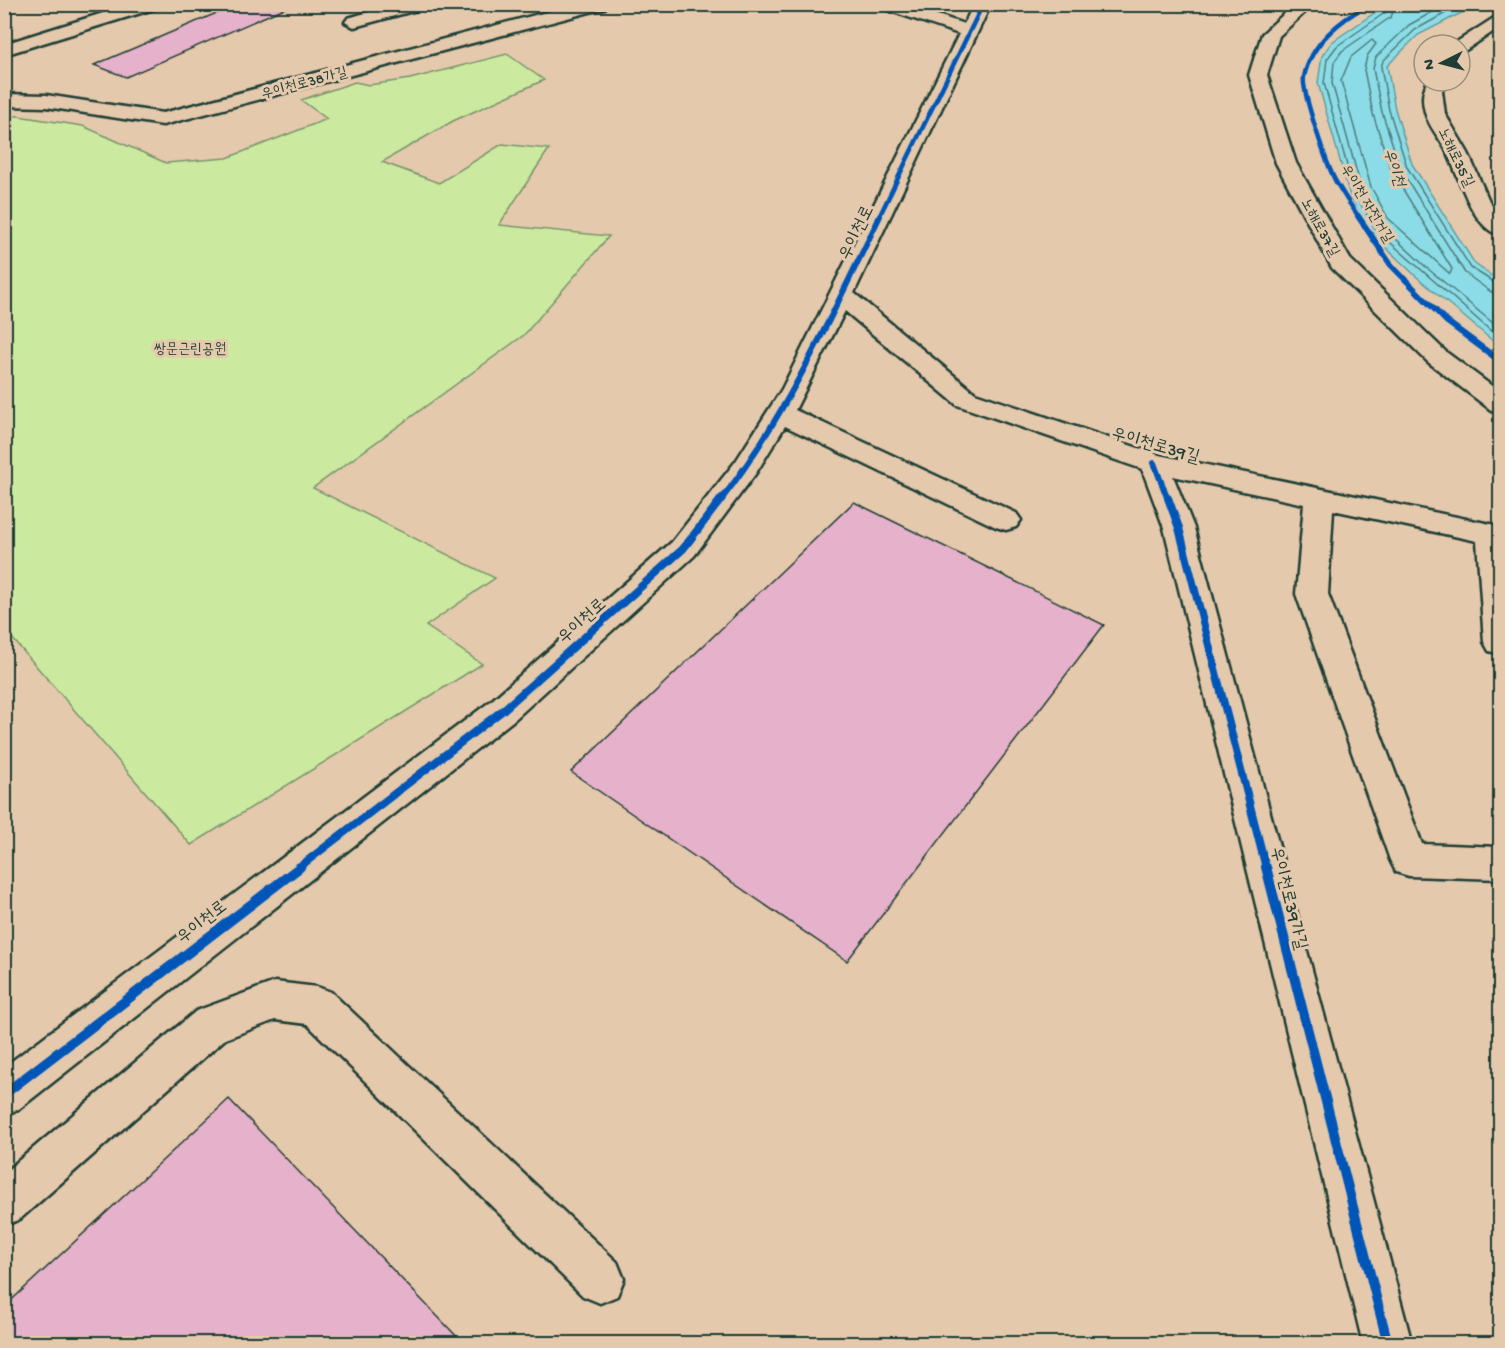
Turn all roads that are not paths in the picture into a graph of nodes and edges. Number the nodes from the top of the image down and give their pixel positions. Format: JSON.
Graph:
{"nodes":[{"id":1,"x":151,"y":4,"type":"edge"},
{"id":2,"x":418,"y":4,"type":"edge"},
{"id":3,"x":599,"y":4,"type":"edge"},
{"id":4,"x":887,"y":4,"type":"edge"},
{"id":5,"x":983,"y":4,"type":"edge"},
{"id":6,"x":1306,"y":4,"type":"edge"},
{"id":7,"x":1500,"y":19,"type":"edge"},
{"id":8,"x":354,"y":22,"type":"dead end"},
{"id":9,"x":4,"y":31,"type":"edge"},
{"id":10,"x":970,"y":32,"type":"junction"},
{"id":11,"x":4,"y":38,"type":"edge"},
{"id":12,"x":1472,"y":38,"type":"edge"},
{"id":13,"x":4,"y":50,"type":"edge"},
{"id":14,"x":1432,"y":93,"type":"edge"},
{"id":15,"x":4,"y":100,"type":"edge"},
{"id":16,"x":1500,"y":228,"type":"edge"},
{"id":17,"x":841,"y":295,"type":"junction"},
{"id":18,"x":1500,"y":404,"type":"edge"},
{"id":19,"x":779,"y":413,"type":"junction"},
{"id":20,"x":1154,"y":463,"type":"junction"},
{"id":21,"x":1318,"y":497,"type":"junction"},
{"id":22,"x":1006,"y":520,"type":"dead end"},
{"id":23,"x":1496,"y":535,"type":"edge"},
{"id":24,"x":1500,"y":642,"type":"edge"},
{"id":25,"x":1500,"y":863,"type":"edge"},
{"id":26,"x":4,"y":1094,"type":"edge"},
{"id":27,"x":4,"y":1203,"type":"edge"},
{"id":28,"x":600,"y":1279,"type":"dead end"},
{"id":29,"x":1388,"y":1344,"type":"edge"}],
"edges":[{"from":1,"to":13,"type":"street"},
{"from":2,"to":8,"type":"street"},
{"from":3,"to":15,"type":"street","name":"우이천로38가길"},
{"from":4,"to":10,"type":"street"},
{"from":5,"to":10,"type":"street","name":"우이천로"},
{"from":6,"to":18,"type":"street","name":"노해로37길"},
{"from":7,"to":12,"type":"street"},
{"from":9,"to":11,"type":"street"},
{"from":10,"to":17,"type":"street","name":"우이천로"},
{"from":14,"to":16,"type":"street","name":"노해로35길"},
{"from":17,"to":19,"type":"street","name":"우이천로"},
{"from":17,"to":20,"type":"street","name":"우이천로39길"},
{"from":19,"to":22,"type":"street"},
{"from":19,"to":26,"type":"street","name":"우이천로"},
{"from":20,"to":21,"type":"street","name":"우이천로39길"},
{"from":20,"to":29,"type":"street","name":"우이천로39가길"},
{"from":21,"to":23,"type":"street","name":"우이천로39길"},
{"from":21,"to":25,"type":"street"},
{"from":23,"to":24,"type":"street"},
{"from":27,"to":28,"type":"street"}]}
